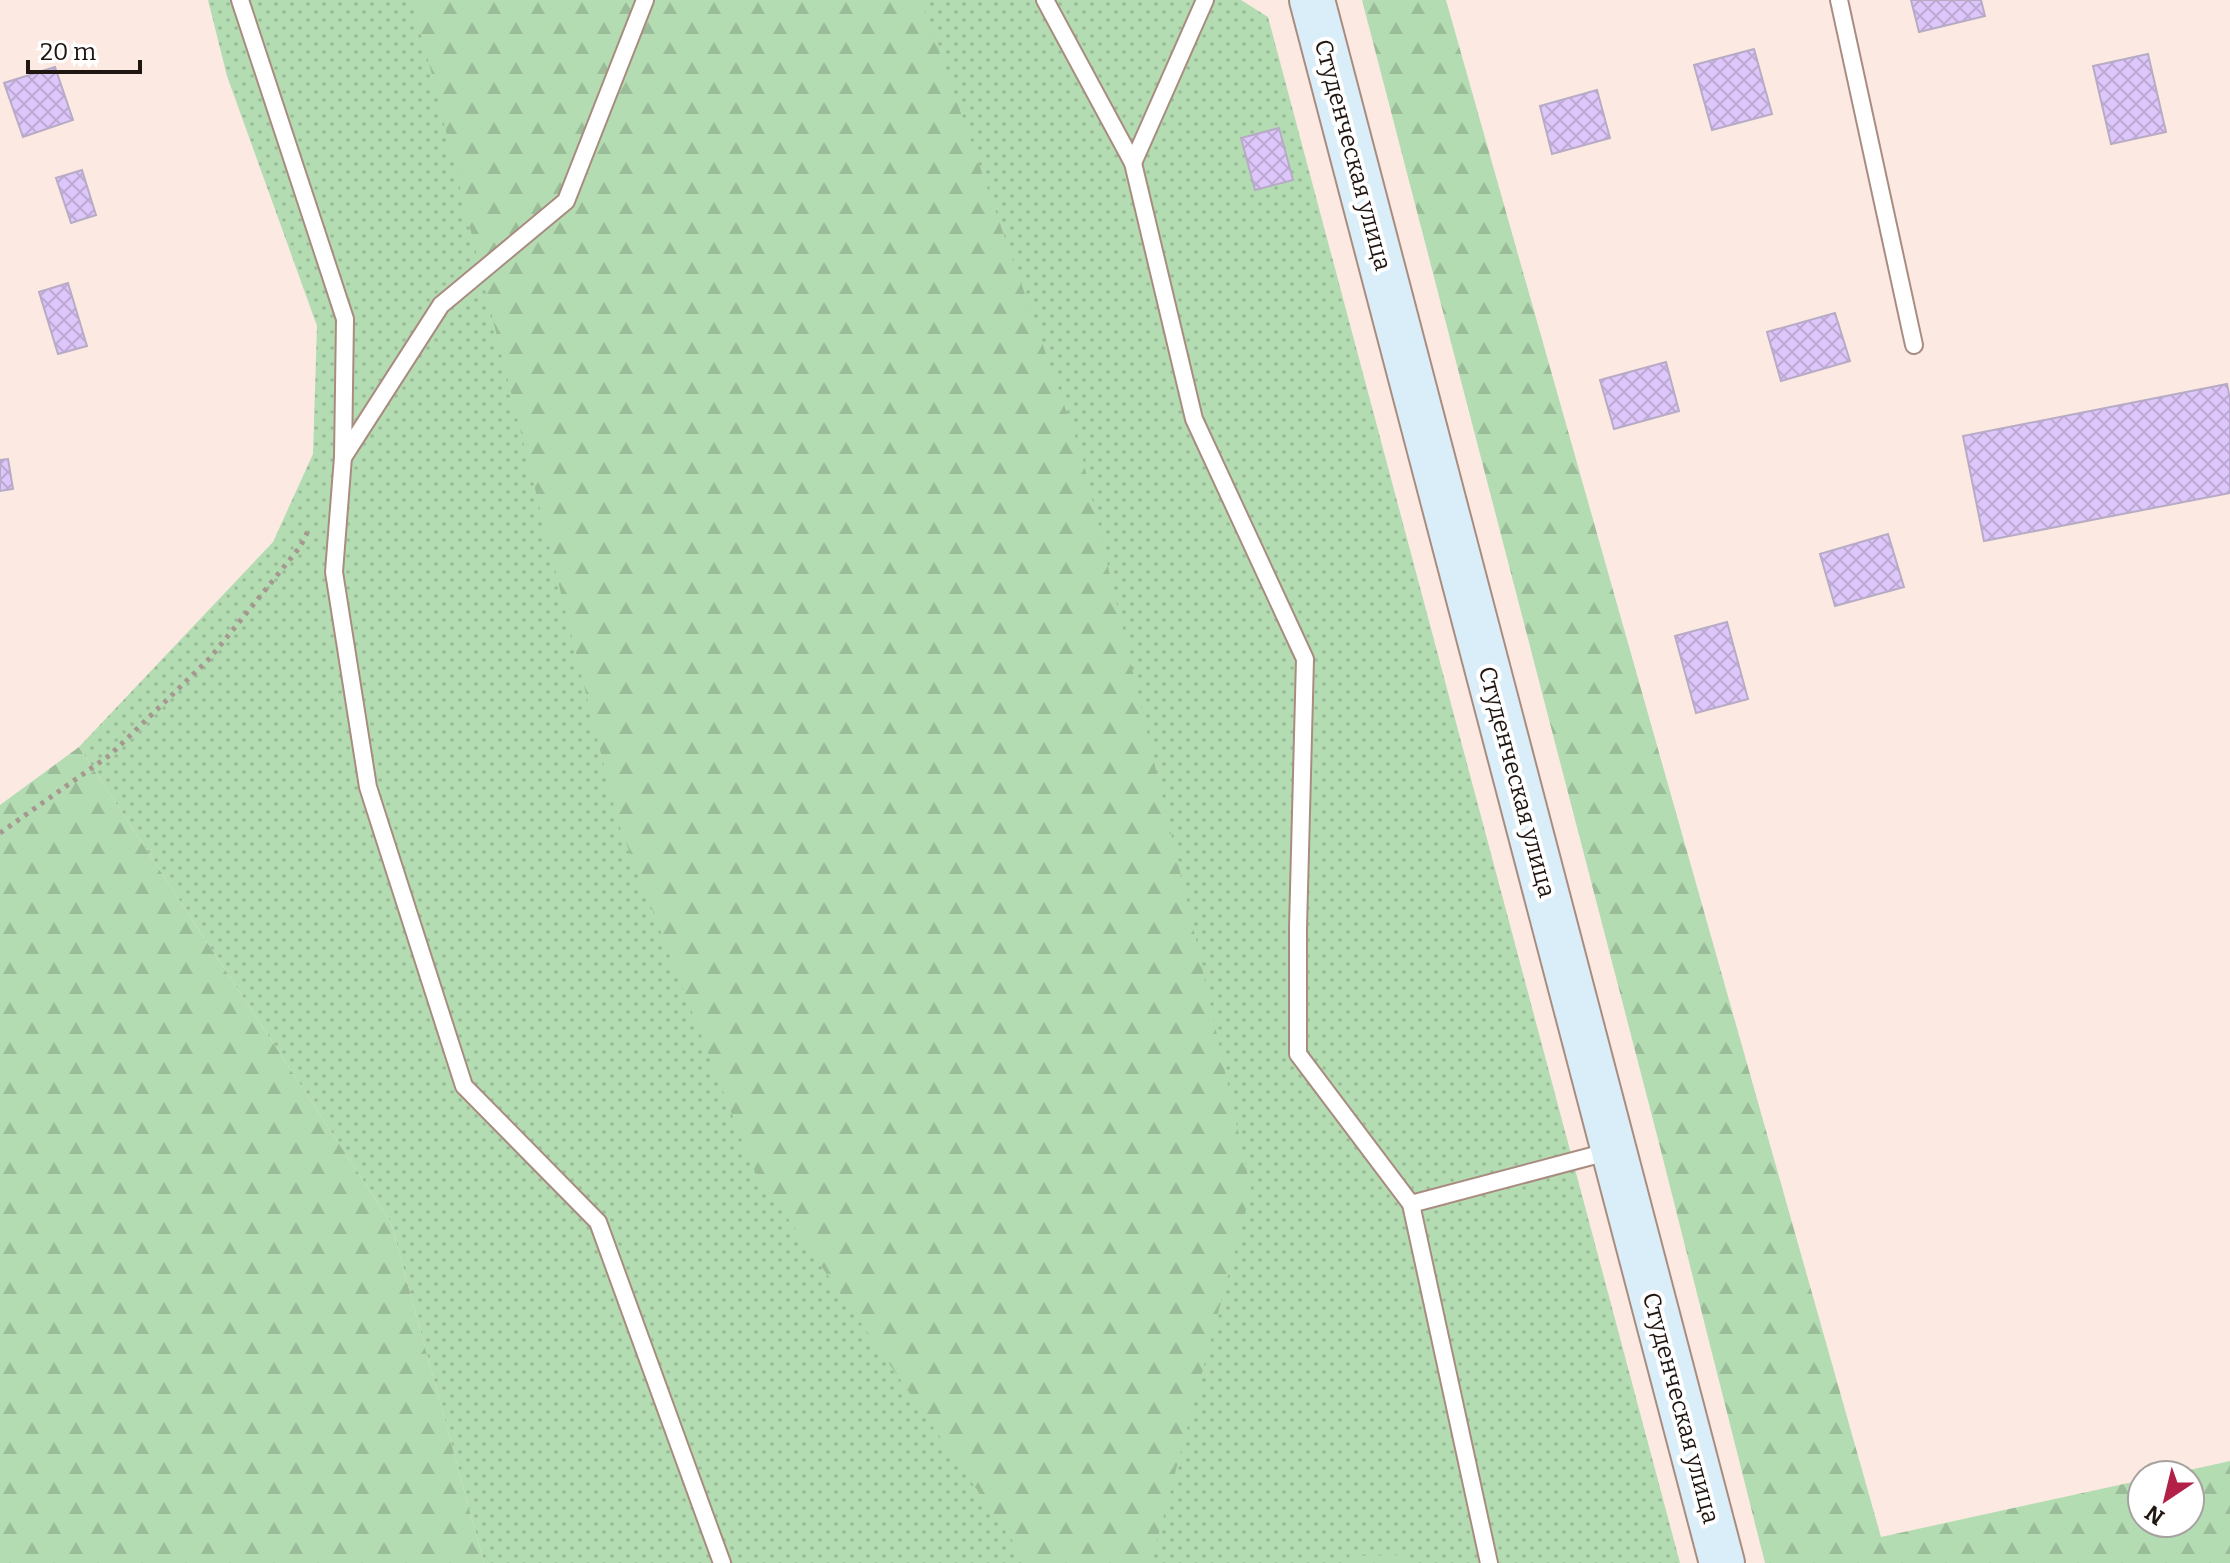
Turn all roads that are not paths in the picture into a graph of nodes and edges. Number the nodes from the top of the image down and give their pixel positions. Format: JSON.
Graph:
{"nodes":[{"id":1,"x":240,"y":0,"type":"edge"},
{"id":2,"x":645,"y":0,"type":"edge"},
{"id":3,"x":1045,"y":0,"type":"edge"},
{"id":4,"x":1205,"y":0,"type":"edge"},
{"id":5,"x":1312,"y":0,"type":"edge"},
{"id":6,"x":1839,"y":0,"type":"edge"},
{"id":7,"x":1133,"y":163,"type":"junction"},
{"id":8,"x":1914,"y":345,"type":"dead end"},
{"id":9,"x":343,"y":457,"type":"junction"},
{"id":10,"x":1613,"y":1150,"type":"junction"},
{"id":11,"x":1411,"y":1204,"type":"junction"},
{"id":12,"x":722,"y":1563,"type":"edge"},
{"id":13,"x":1489,"y":1563,"type":"edge"},
{"id":14,"x":1722,"y":1563,"type":"edge"}],
"edges":[{"from":1,"to":9,"type":"lane"},
{"from":2,"to":9,"type":"lane"},
{"from":3,"to":7,"type":"lane"},
{"from":4,"to":7,"type":"lane"},
{"from":5,"to":10,"type":"main road","name":"Студенческая улица"},
{"from":6,"to":8,"type":"lane"},
{"from":7,"to":11,"type":"lane"},
{"from":9,"to":12,"type":"lane"},
{"from":10,"to":11,"type":"lane"},
{"from":10,"to":14,"type":"main road","name":"Студенческая улица"},
{"from":11,"to":13,"type":"lane"}]}
